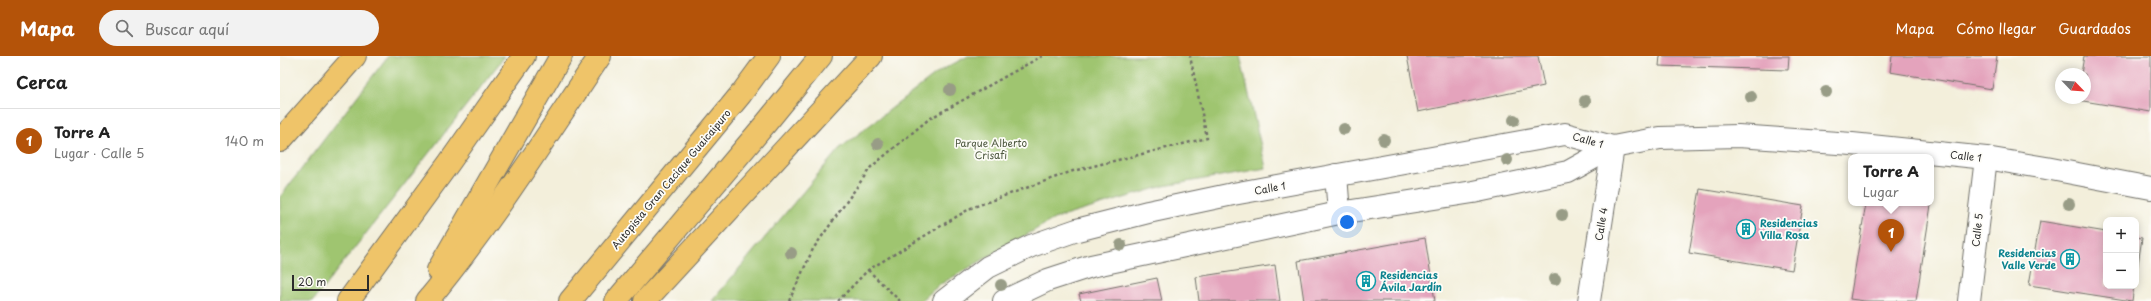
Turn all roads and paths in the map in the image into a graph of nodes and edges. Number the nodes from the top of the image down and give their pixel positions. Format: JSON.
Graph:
{"nodes":[{"id":1,"x":345,"y":56,"type":"edge"},
{"id":2,"x":355,"y":56,"type":"edge"},
{"id":3,"x":524,"y":56,"type":"edge"},
{"id":4,"x":561,"y":56,"type":"edge"},
{"id":5,"x":600,"y":56,"type":"edge"},
{"id":6,"x":769,"y":56,"type":"edge"},
{"id":7,"x":821,"y":56,"type":"edge"},
{"id":8,"x":871,"y":56,"type":"edge"},
{"id":9,"x":1042,"y":56,"type":"edge"},
{"id":10,"x":1190,"y":56,"type":"edge"},
{"id":11,"x":332,"y":82,"type":"junction"},
{"id":12,"x":280,"y":141,"type":"edge"},
{"id":13,"x":1613,"y":147,"type":"junction"},
{"id":14,"x":1986,"y":158,"type":"junction"},
{"id":15,"x":449,"y":162,"type":"junction"},
{"id":16,"x":1336,"y":175,"type":"junction"},
{"id":17,"x":2151,"y":188,"type":"edge"},
{"id":18,"x":1339,"y":213,"type":"junction"},
{"id":19,"x":868,"y":270,"type":"junction"},
{"id":20,"x":348,"y":301,"type":"edge"},
{"id":21,"x":358,"y":301,"type":"edge"},
{"id":22,"x":420,"y":301,"type":"edge"},
{"id":23,"x":427,"y":301,"type":"edge"},
{"id":24,"x":570,"y":301,"type":"edge"},
{"id":25,"x":616,"y":301,"type":"edge"},
{"id":26,"x":645,"y":301,"type":"edge"},
{"id":27,"x":789,"y":301,"type":"edge"},
{"id":28,"x":838,"y":301,"type":"edge"},
{"id":29,"x":900,"y":301,"type":"edge"},
{"id":30,"x":944,"y":301,"type":"edge"},
{"id":31,"x":1004,"y":301,"type":"edge"},
{"id":32,"x":1589,"y":301,"type":"edge"},
{"id":33,"x":1970,"y":301,"type":"edge"}],
"edges":[{"from":1,"to":11,"type":"street"},
{"from":2,"to":11,"type":"main road"},
{"from":3,"to":15,"type":"main road"},
{"from":4,"to":22,"type":"main road"},
{"from":5,"to":23,"type":"main road"},
{"from":6,"to":24,"type":"main road","name":"Autopista Gran Cacique Guaicaipuro"},
{"from":7,"to":25,"type":"main road"},
{"from":8,"to":26,"type":"main road"},
{"from":9,"to":27,"type":"path"},
{"from":10,"to":19,"type":"path"},
{"from":11,"to":12,"type":"main road"},
{"from":13,"to":14,"type":"street","name":"Calle 1"},
{"from":13,"to":16,"type":"street","name":"Calle 1"},
{"from":13,"to":18,"type":"street","name":"Calle 1"},
{"from":13,"to":32,"type":"street","name":"Calle 4"},
{"from":14,"to":17,"type":"street","name":"Calle 1"},
{"from":14,"to":33,"type":"street","name":"Calle 5"},
{"from":15,"to":20,"type":"main road"},
{"from":15,"to":21,"type":"main road"},
{"from":16,"to":18,"type":"street"},
{"from":16,"to":30,"type":"street","name":"Calle 1"},
{"from":18,"to":31,"type":"street","name":"Calle 1"},
{"from":19,"to":28,"type":"path"},
{"from":19,"to":29,"type":"path"}]}
